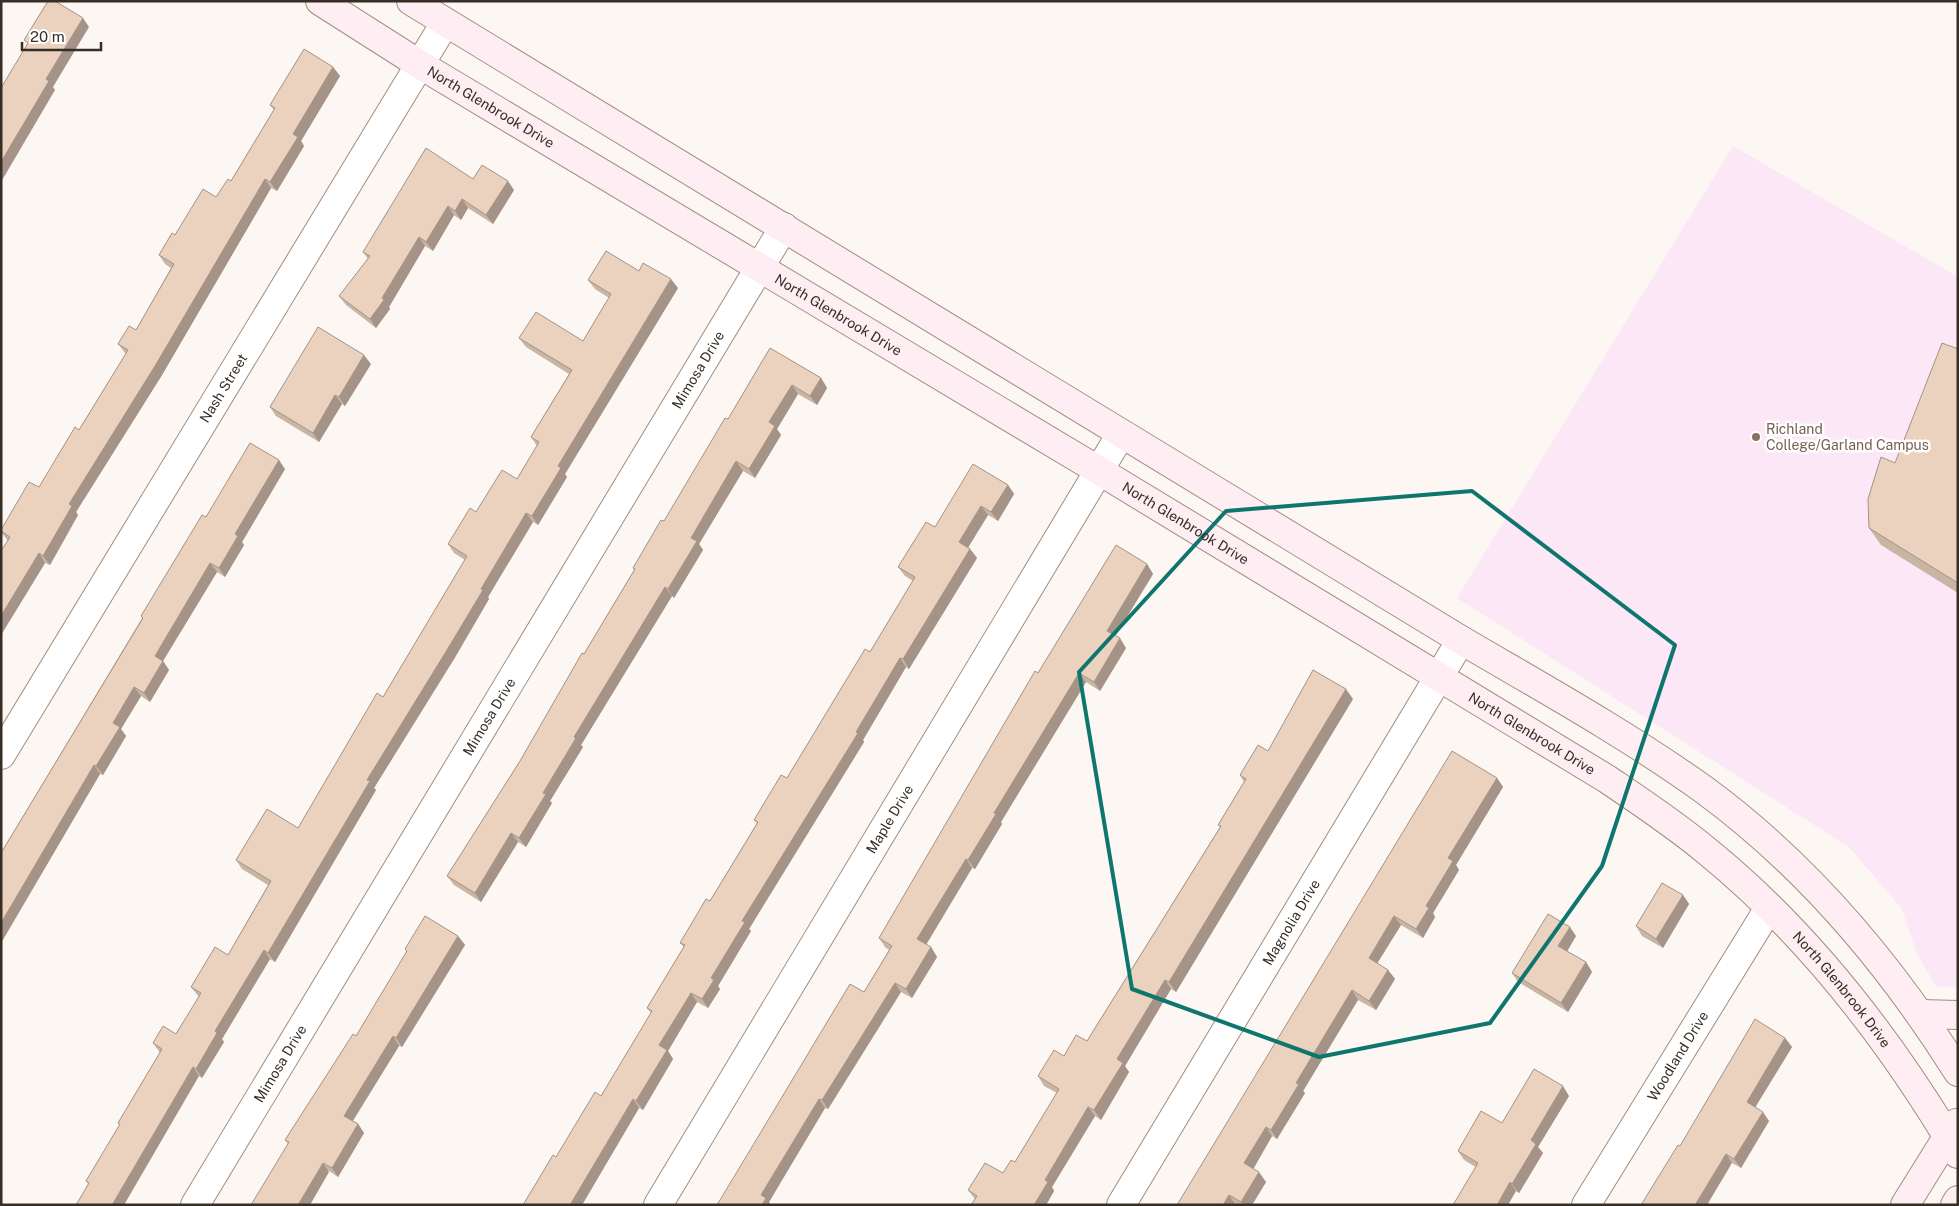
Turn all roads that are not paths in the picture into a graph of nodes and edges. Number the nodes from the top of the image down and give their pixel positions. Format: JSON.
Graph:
{"nodes":[{"id":1,"x":320,"y":1,"type":"edge"},
{"id":2,"x":411,"y":1,"type":"edge"},
{"id":3,"x":446,"y":22,"type":"junction"},
{"id":4,"x":420,"y":64,"type":"junction"},
{"id":5,"x":784,"y":227,"type":"junction"},
{"id":6,"x":759,"y":268,"type":"junction"},
{"id":7,"x":1120,"y":434,"type":"junction"},
{"id":8,"x":1098,"y":470,"type":"junction"},
{"id":9,"x":1461,"y":640,"type":"junction"},
{"id":10,"x":1439,"y":679,"type":"junction"},
{"id":11,"x":1,"y":755,"type":"edge"},
{"id":12,"x":1769,"y":908,"type":"junction"},
{"id":13,"x":1921,"y":1014,"type":"junction"},
{"id":14,"x":1958,"y":1015,"type":"edge"},
{"id":15,"x":1958,"y":1072,"type":"edge"},
{"id":16,"x":1954,"y":1137,"type":"edge"},
{"id":17,"x":1958,"y":1200,"type":"edge"},
{"id":18,"x":195,"y":1205,"type":"edge"},
{"id":19,"x":658,"y":1205,"type":"edge"},
{"id":20,"x":1121,"y":1205,"type":"edge"},
{"id":21,"x":1586,"y":1205,"type":"edge"},
{"id":22,"x":1905,"y":1205,"type":"edge"},
{"id":23,"x":1955,"y":1205,"type":"edge"}],
"edges":[{"from":1,"to":4,"type":"main road","name":"North Glenbrook Drive"},
{"from":2,"to":3,"type":"main road"},
{"from":3,"to":4,"type":"street","name":"Nash Street"},
{"from":3,"to":5,"type":"main road"},
{"from":4,"to":6,"type":"main road","name":"North Glenbrook Drive"},
{"from":4,"to":11,"type":"street","name":"Nash Street"},
{"from":5,"to":6,"type":"street","name":"Mimosa Drive"},
{"from":5,"to":7,"type":"main road"},
{"from":6,"to":8,"type":"main road","name":"North Glenbrook Drive"},
{"from":6,"to":18,"type":"street","name":"Mimosa Drive"},
{"from":7,"to":8,"type":"street","name":"Maple Drive"},
{"from":7,"to":9,"type":"main road"},
{"from":8,"to":10,"type":"main road","name":"North Glenbrook Drive"},
{"from":8,"to":19,"type":"street","name":"Maple Drive"},
{"from":9,"to":10,"type":"street","name":"Magnolia Drive"},
{"from":9,"to":13,"type":"main road"},
{"from":10,"to":12,"type":"main road","name":"North Glenbrook Drive"},
{"from":10,"to":20,"type":"street","name":"Magnolia Drive"},
{"from":12,"to":16,"type":"main road","name":"North Glenbrook Drive"},
{"from":12,"to":21,"type":"street","name":"Woodland Drive"},
{"from":13,"to":14,"type":"main road"},
{"from":13,"to":15,"type":"main road"},
{"from":16,"to":22,"type":"main road"},
{"from":17,"to":23,"type":"main road"}]}
